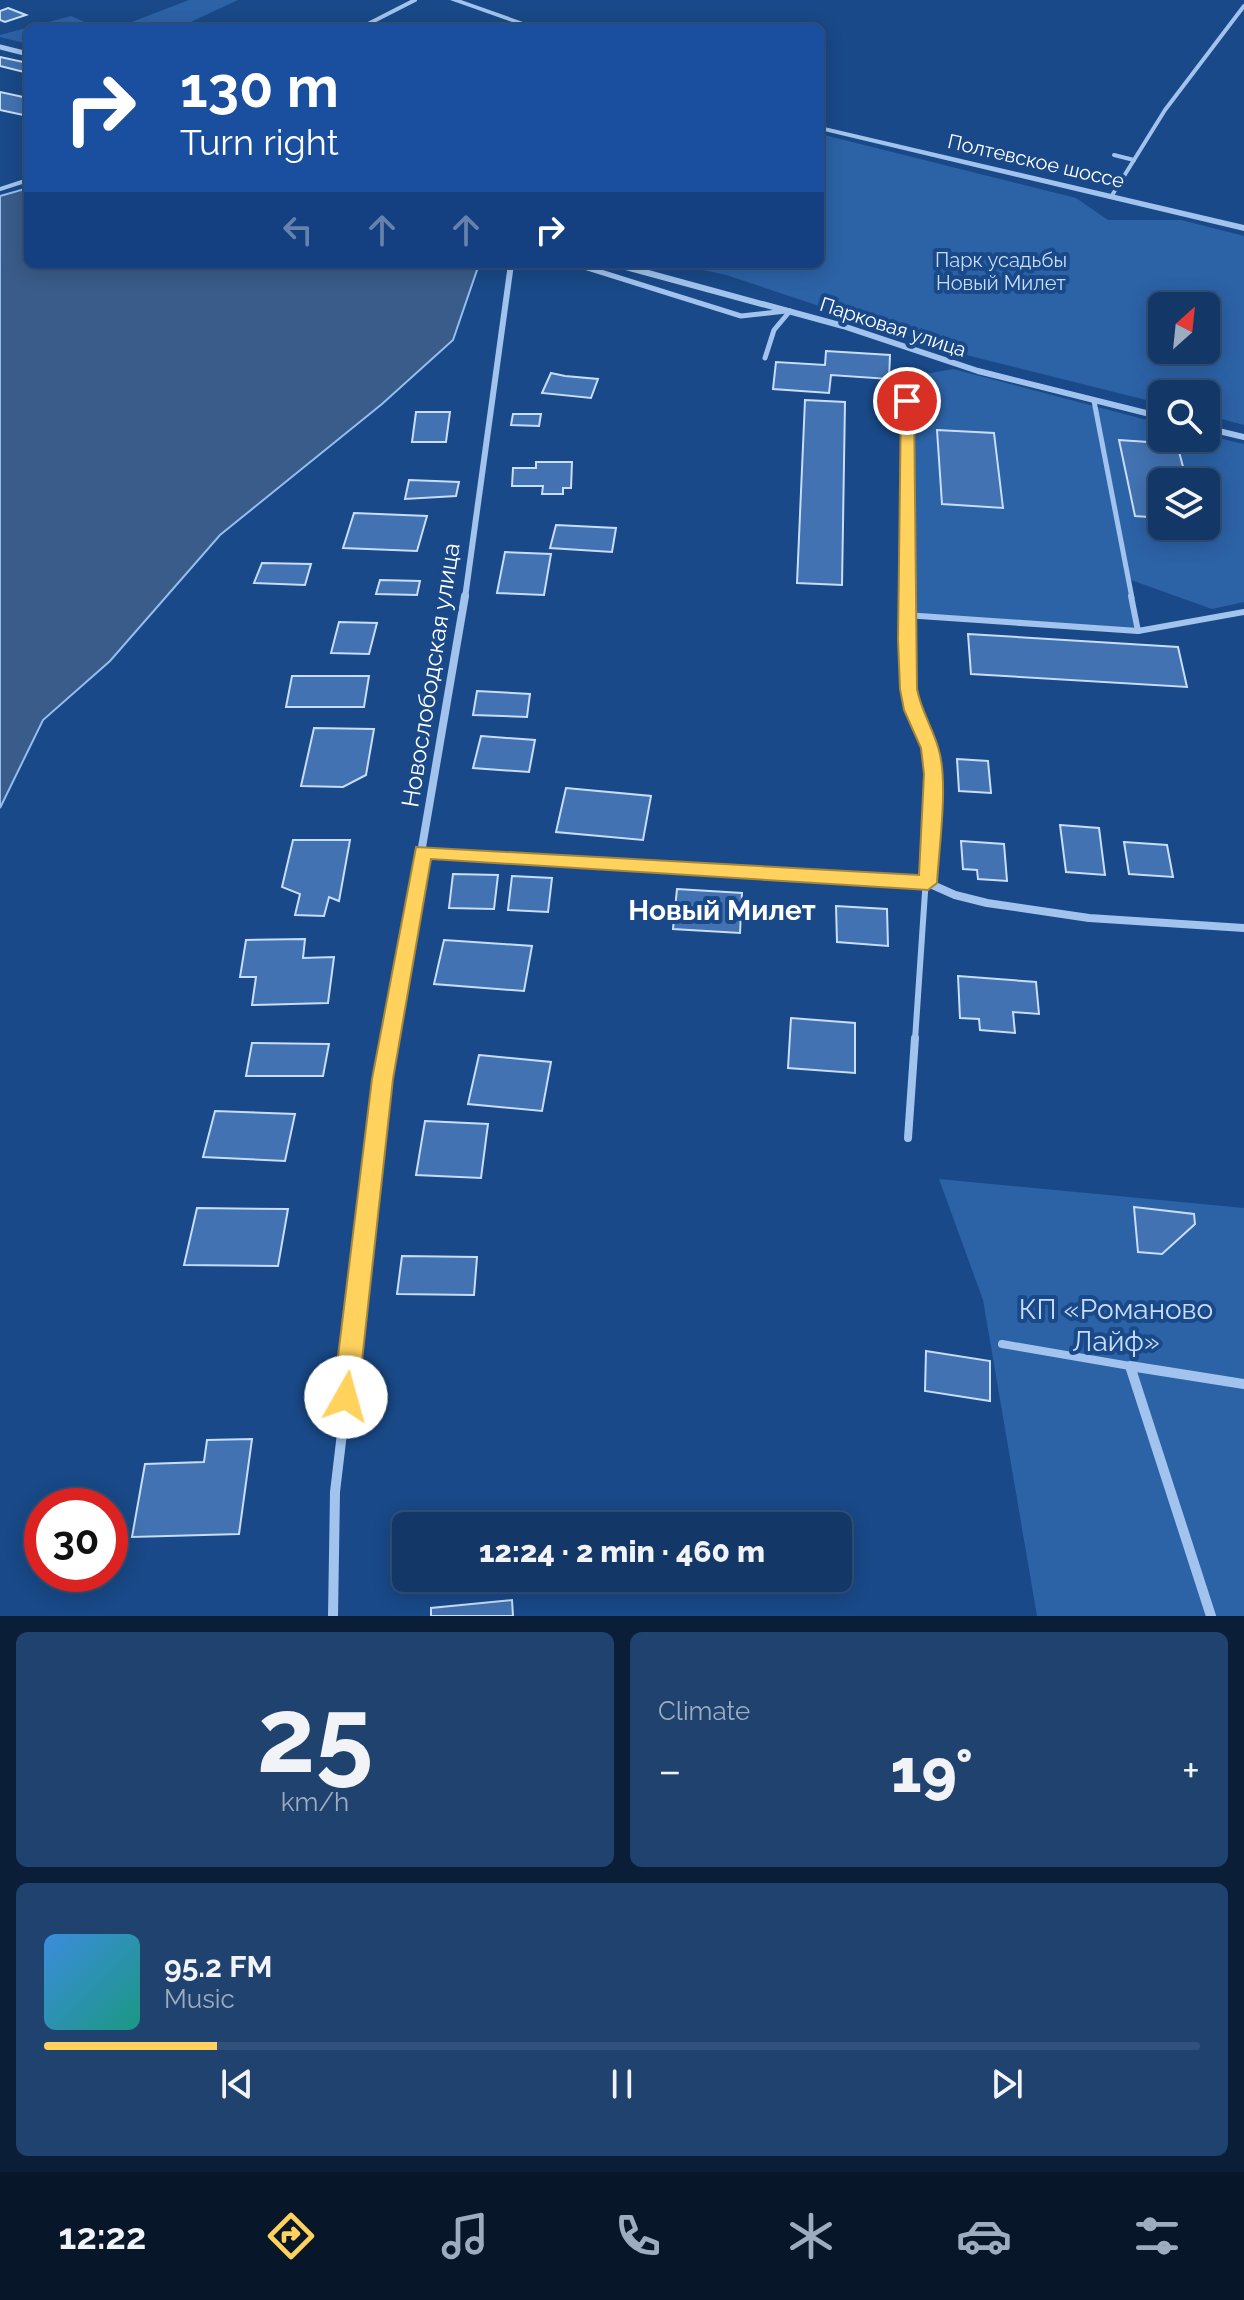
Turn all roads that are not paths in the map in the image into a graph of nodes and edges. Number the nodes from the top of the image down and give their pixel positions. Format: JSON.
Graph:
{"nodes":[{"id":1,"x":415,"y":0,"type":"edge"},
{"id":2,"x":454,"y":0,"type":"edge"},
{"id":3,"x":1244,"y":6,"type":"edge"},
{"id":4,"x":368,"y":24,"type":"edge"},
{"id":5,"x":524,"y":24,"type":"edge"},
{"id":6,"x":0,"y":47,"type":"edge"},
{"id":7,"x":24,"y":53,"type":"edge"},
{"id":8,"x":824,"y":129,"type":"edge"},
{"id":9,"x":1114,"y":155,"type":"dead end"},
{"id":10,"x":1134,"y":160,"type":"junction"},
{"id":11,"x":24,"y":181,"type":"edge"},
{"id":12,"x":0,"y":189,"type":"edge"},
{"id":13,"x":1111,"y":197,"type":"junction"},
{"id":14,"x":1244,"y":228,"type":"edge"},
{"id":15,"x":510,"y":268,"type":"edge"},
{"id":16,"x":588,"y":268,"type":"edge"},
{"id":17,"x":630,"y":268,"type":"edge"},
{"id":18,"x":790,"y":311,"type":"junction"},
{"id":19,"x":765,"y":358,"type":"dead end"},
{"id":20,"x":907,"y":401,"type":"dead end"},
{"id":21,"x":1094,"y":401,"type":"junction"},
{"id":22,"x":1148,"y":414,"type":"edge"},
{"id":23,"x":1220,"y":431,"type":"edge"},
{"id":24,"x":1244,"y":437,"type":"edge"},
{"id":25,"x":1244,"y":612,"type":"edge"},
{"id":26,"x":905,"y":615,"type":"junction"},
{"id":27,"x":1138,"y":631,"type":"junction"},
{"id":28,"x":423,"y":852,"type":"junction"},
{"id":29,"x":928,"y":883,"type":"junction"},
{"id":30,"x":1244,"y":928,"type":"edge"},
{"id":31,"x":908,"y":1138,"type":"dead end"},
{"id":32,"x":1002,"y":1344,"type":"dead end"},
{"id":33,"x":1130,"y":1366,"type":"junction"},
{"id":34,"x":1244,"y":1384,"type":"edge"},
{"id":35,"x":333,"y":1616,"type":"edge"},
{"id":36,"x":1211,"y":1616,"type":"edge"}],
"edges":[{"from":1,"to":4,"type":"lane"},
{"from":2,"to":5,"type":"street"},
{"from":3,"to":10,"type":"lane"},
{"from":6,"to":7,"type":"street"},
{"from":8,"to":13,"type":"street","name":"Полтевское шоссе"},
{"from":9,"to":10,"type":"lane"},
{"from":10,"to":13,"type":"lane"},
{"from":11,"to":12,"type":"lane"},
{"from":13,"to":14,"type":"street","name":"Полтевское шоссе"},
{"from":15,"to":28,"type":"street","name":"Новослободская улица"},
{"from":16,"to":18,"type":"lane"},
{"from":17,"to":18,"type":"street","name":"Парковая улица"},
{"from":18,"to":19,"type":"lane"},
{"from":18,"to":21,"type":"street","name":"Парковая улица"},
{"from":20,"to":26,"type":"lane"},
{"from":21,"to":22,"type":"street","name":"Парковая улица"},
{"from":21,"to":27,"type":"lane"},
{"from":23,"to":24,"type":"street"},
{"from":25,"to":27,"type":"lane"},
{"from":26,"to":27,"type":"lane"},
{"from":26,"to":29,"type":"lane"},
{"from":28,"to":29,"type":"street"},
{"from":28,"to":35,"type":"street","name":"Новослободская улица"},
{"from":29,"to":30,"type":"street"},
{"from":29,"to":31,"type":"lane"},
{"from":32,"to":33,"type":"lane"},
{"from":33,"to":34,"type":"street"},
{"from":33,"to":36,"type":"street"}]}
